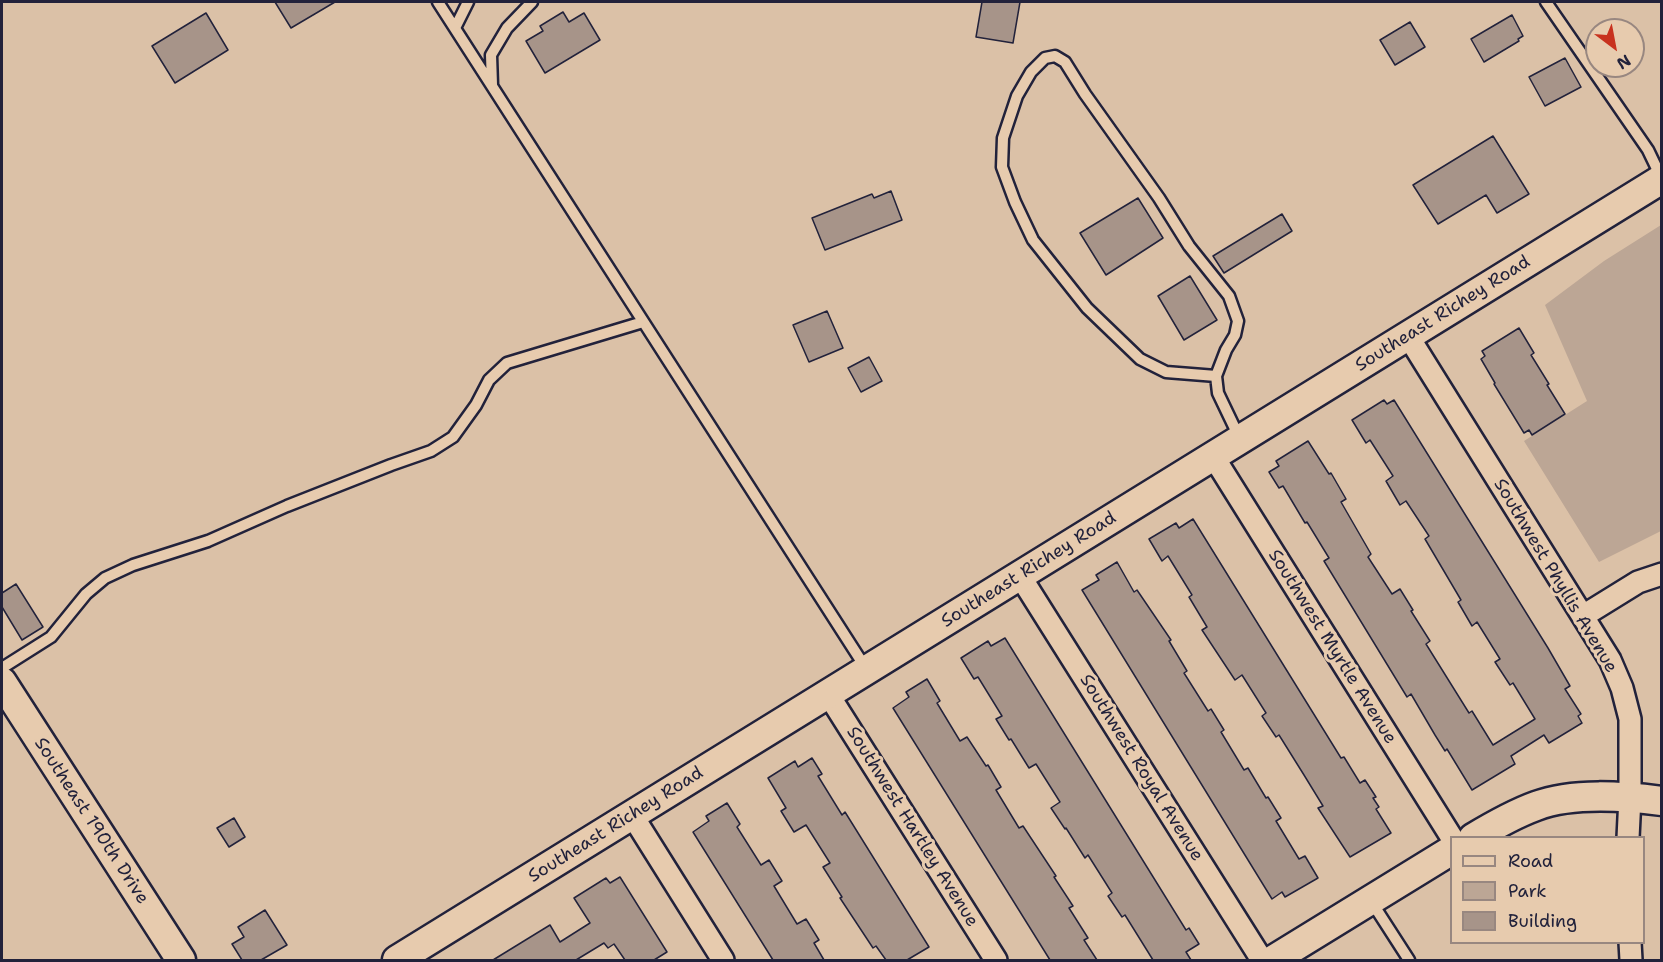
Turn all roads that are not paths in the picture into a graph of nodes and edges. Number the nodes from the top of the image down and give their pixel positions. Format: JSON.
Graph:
{"nodes":[{"id":1,"x":438,"y":2,"type":"edge"},
{"id":2,"x":468,"y":2,"type":"edge"},
{"id":3,"x":532,"y":2,"type":"edge"},
{"id":4,"x":1546,"y":2,"type":"edge"},
{"id":5,"x":455,"y":28,"type":"junction"},
{"id":6,"x":492,"y":86,"type":"junction"},
{"id":7,"x":1662,"y":178,"type":"edge"},
{"id":8,"x":643,"y":322,"type":"junction"},
{"id":9,"x":1407,"y":336,"type":"junction"},
{"id":10,"x":1216,"y":376,"type":"junction"},
{"id":11,"x":1241,"y":439,"type":"junction"},
{"id":12,"x":1213,"y":456,"type":"junction"},
{"id":13,"x":1662,"y":574,"type":"edge"},
{"id":14,"x":1020,"y":576,"type":"junction"},
{"id":15,"x":1583,"y":616,"type":"junction"},
{"id":16,"x":2,"y":668,"type":"edge"},
{"id":17,"x":867,"y":671,"type":"junction"},
{"id":18,"x":2,"y":682,"type":"edge"},
{"id":19,"x":828,"y":694,"type":"junction"},
{"id":20,"x":1630,"y":797,"type":"junction"},
{"id":21,"x":1662,"y":801,"type":"edge"},
{"id":22,"x":632,"y":815,"type":"junction"},
{"id":23,"x":1451,"y":836,"type":"edge"},
{"id":24,"x":1475,"y":836,"type":"edge"},
{"id":25,"x":1628,"y":836,"type":"edge"},
{"id":26,"x":1450,"y":851,"type":"edge"},
{"id":27,"x":1371,"y":900,"type":"junction"},
{"id":28,"x":1630,"y":944,"type":"edge"},
{"id":29,"x":181,"y":960,"type":"edge"},
{"id":30,"x":397,"y":960,"type":"edge"},
{"id":31,"x":723,"y":960,"type":"edge"},
{"id":32,"x":996,"y":960,"type":"edge"},
{"id":33,"x":1262,"y":960,"type":"edge"},
{"id":34,"x":1273,"y":960,"type":"edge"},
{"id":35,"x":1409,"y":960,"type":"edge"},
{"id":36,"x":1631,"y":960,"type":"edge"}],
"edges":[{"from":1,"to":5,"type":"lane"},
{"from":2,"to":5,"type":"lane"},
{"from":3,"to":6,"type":"lane"},
{"from":4,"to":7,"type":"lane"},
{"from":5,"to":6,"type":"lane"},
{"from":6,"to":8,"type":"lane"},
{"from":7,"to":9,"type":"main road","name":"Southeast Richey Road"},
{"from":8,"to":16,"type":"lane"},
{"from":8,"to":17,"type":"lane"},
{"from":9,"to":11,"type":"main road","name":"Southeast Richey Road"},
{"from":9,"to":15,"type":"street","name":"Southwest Phyllis Avenue"},
{"from":10,"to":10,"type":"lane"},
{"from":10,"to":11,"type":"lane"},
{"from":11,"to":12,"type":"main road","name":"Southeast Richey Road"},
{"from":12,"to":14,"type":"main road","name":"Southeast Richey Road"},
{"from":12,"to":23,"type":"street","name":"Southwest Myrtle Avenue"},
{"from":13,"to":15,"type":"street"},
{"from":14,"to":17,"type":"main road","name":"Southeast Richey Road"},
{"from":14,"to":33,"type":"street","name":"Southwest Royal Avenue"},
{"from":15,"to":20,"type":"street","name":"Southwest Phyllis Avenue"},
{"from":17,"to":19,"type":"main road","name":"Southeast Richey Road"},
{"from":18,"to":29,"type":"main road","name":"Southeast 190th Drive"},
{"from":19,"to":22,"type":"main road","name":"Southeast Richey Road"},
{"from":19,"to":32,"type":"street","name":"Southwest Hartley Avenue"},
{"from":20,"to":21,"type":"main road"},
{"from":20,"to":24,"type":"main road"},
{"from":20,"to":25,"type":"street","name":"Southwest Phyllis Avenue"},
{"from":22,"to":30,"type":"main road","name":"Southeast Richey Road"},
{"from":22,"to":31,"type":"street"},
{"from":26,"to":27,"type":"main road"},
{"from":27,"to":34,"type":"main road"},
{"from":27,"to":35,"type":"lane"},
{"from":28,"to":36,"type":"street"}]}
